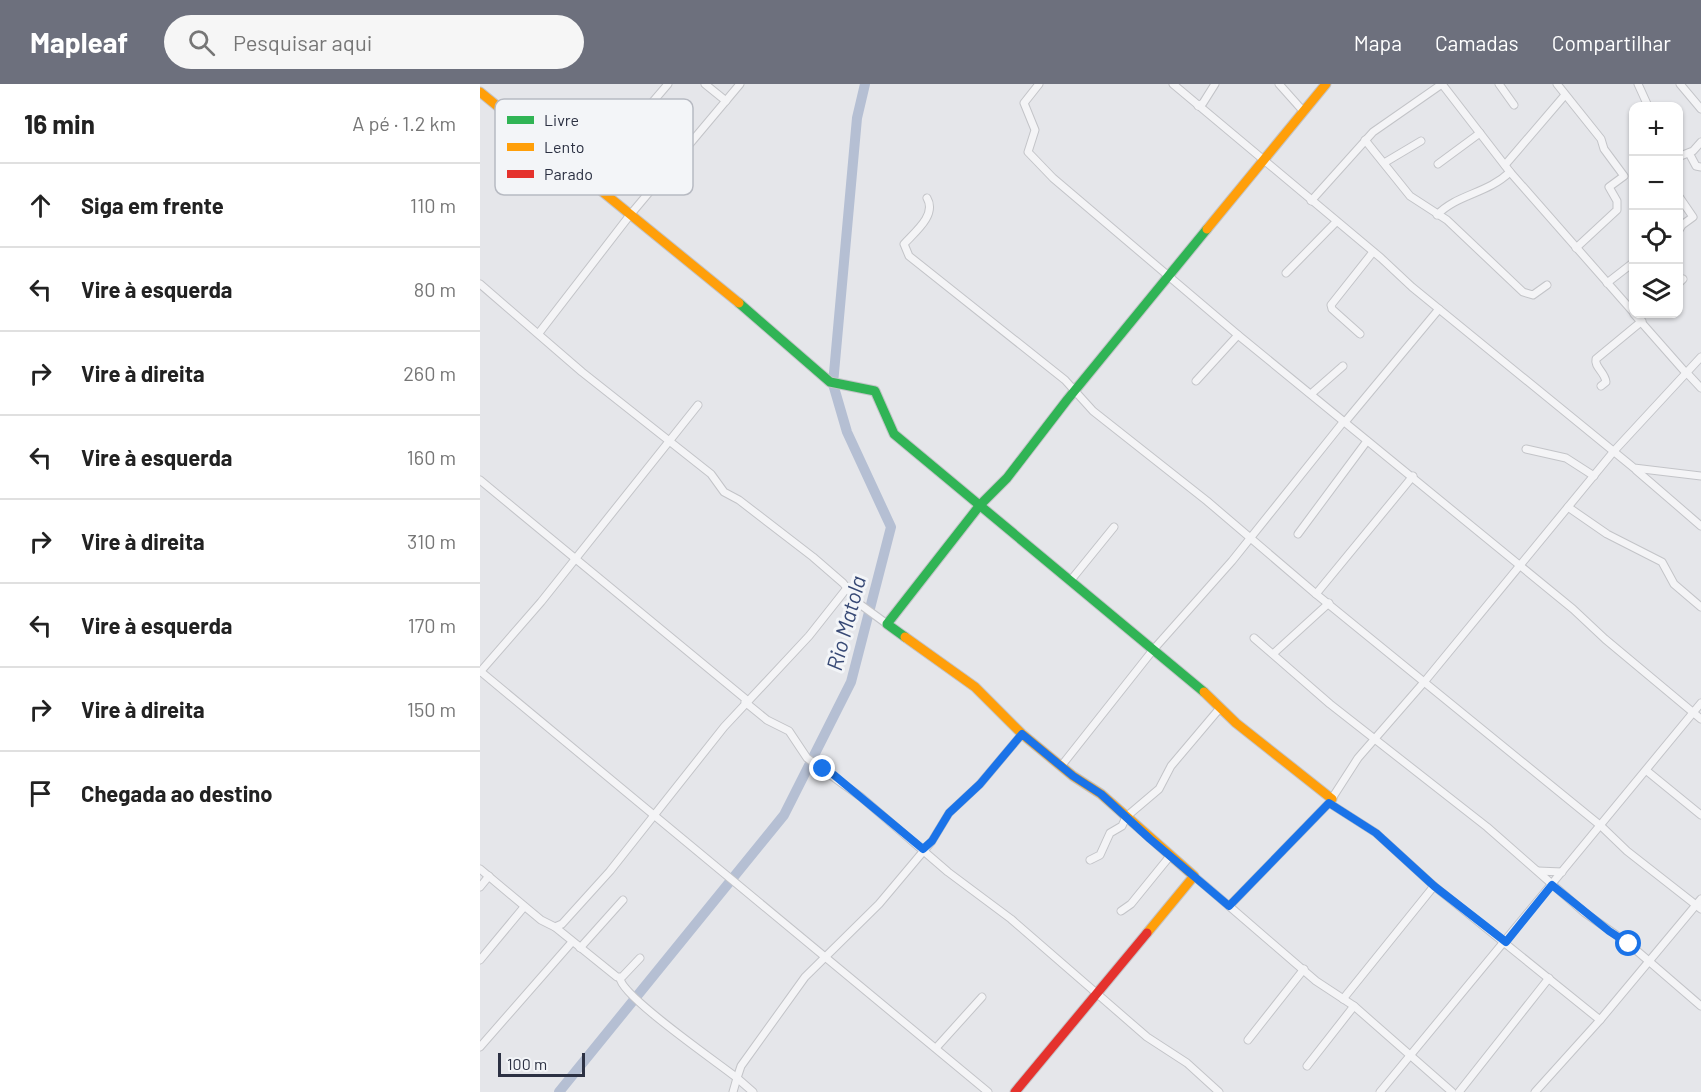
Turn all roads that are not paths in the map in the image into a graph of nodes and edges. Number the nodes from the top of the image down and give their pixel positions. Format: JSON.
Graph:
{"nodes":[{"id":1,"x":668,"y":84,"type":"edge"},
{"id":2,"x":705,"y":84,"type":"edge"},
{"id":3,"x":740,"y":84,"type":"edge"},
{"id":4,"x":1039,"y":84,"type":"edge"},
{"id":5,"x":1173,"y":84,"type":"edge"},
{"id":6,"x":1215,"y":84,"type":"edge"},
{"id":7,"x":1279,"y":84,"type":"edge"},
{"id":8,"x":1326,"y":84,"type":"edge"},
{"id":9,"x":1442,"y":84,"type":"edge"},
{"id":10,"x":1499,"y":84,"type":"edge"},
{"id":11,"x":1557,"y":84,"type":"edge"},
{"id":12,"x":1638,"y":84,"type":"edge"},
{"id":13,"x":1680,"y":84,"type":"edge"},
{"id":14,"x":480,"y":92,"type":"edge"},
{"id":15,"x":1565,"y":95,"type":"junction"},
{"id":16,"x":655,"y":99,"type":"edge"},
{"id":17,"x":726,"y":101,"type":"junction"},
{"id":18,"x":1645,"y":102,"type":"edge"},
{"id":19,"x":495,"y":104,"type":"edge"},
{"id":20,"x":1201,"y":104,"type":"junction"},
{"id":21,"x":1514,"y":105,"type":"dead end"},
{"id":22,"x":1701,"y":109,"type":"edge"},
{"id":23,"x":1304,"y":112,"type":"junction"},
{"id":24,"x":1480,"y":133,"type":"junction"},
{"id":25,"x":693,"y":140,"type":"edge"},
{"id":26,"x":1365,"y":140,"type":"junction"},
{"id":27,"x":1421,"y":141,"type":"dead end"},
{"id":28,"x":1701,"y":142,"type":"edge"},
{"id":29,"x":1689,"y":153,"type":"junction"},
{"id":30,"x":1681,"y":156,"type":"edge"},
{"id":31,"x":1264,"y":161,"type":"junction"},
{"id":32,"x":1384,"y":163,"type":"junction"},
{"id":33,"x":1438,"y":164,"type":"dead end"},
{"id":34,"x":1701,"y":167,"type":"edge"},
{"id":35,"x":1507,"y":169,"type":"junction"},
{"id":36,"x":1629,"y":174,"type":"edge"},
{"id":37,"x":1624,"y":176,"type":"junction"},
{"id":38,"x":606,"y":195,"type":"edge"},
{"id":39,"x":647,"y":195,"type":"edge"},
{"id":40,"x":927,"y":198,"type":"dead end"},
{"id":41,"x":1311,"y":201,"type":"junction"},
{"id":42,"x":1683,"y":202,"type":"edge"},
{"id":43,"x":630,"y":215,"type":"junction"},
{"id":44,"x":1437,"y":215,"type":"junction"},
{"id":45,"x":1336,"y":222,"type":"junction"},
{"id":46,"x":1683,"y":224,"type":"edge"},
{"id":47,"x":1576,"y":248,"type":"junction"},
{"id":48,"x":1373,"y":252,"type":"junction"},
{"id":49,"x":1631,"y":264,"type":"edge"},
{"id":50,"x":1286,"y":273,"type":"dead end"},
{"id":51,"x":1170,"y":275,"type":"junction"},
{"id":52,"x":1607,"y":283,"type":"junction"},
{"id":53,"x":480,"y":284,"type":"edge"},
{"id":54,"x":1546,"y":285,"type":"dead end"},
{"id":55,"x":1629,"y":306,"type":"edge"},
{"id":56,"x":1439,"y":309,"type":"junction"},
{"id":57,"x":1637,"y":318,"type":"edge"},
{"id":58,"x":1641,"y":318,"type":"edge"},
{"id":59,"x":539,"y":333,"type":"junction"},
{"id":60,"x":1360,"y":334,"type":"dead end"},
{"id":61,"x":1238,"y":335,"type":"junction"},
{"id":62,"x":1701,"y":357,"type":"edge"},
{"id":63,"x":1343,"y":366,"type":"dead end"},
{"id":64,"x":1686,"y":373,"type":"junction"},
{"id":65,"x":1196,"y":381,"type":"dead end"},
{"id":66,"x":1601,"y":386,"type":"dead end"},
{"id":67,"x":1701,"y":388,"type":"edge"},
{"id":68,"x":1074,"y":391,"type":"junction"},
{"id":69,"x":1311,"y":394,"type":"junction"},
{"id":70,"x":698,"y":405,"type":"dead end"},
{"id":71,"x":1345,"y":422,"type":"junction"},
{"id":72,"x":1367,"y":441,"type":"junction"},
{"id":73,"x":670,"y":442,"type":"junction"},
{"id":74,"x":1526,"y":449,"type":"dead end"},
{"id":75,"x":1614,"y":451,"type":"junction"},
{"id":76,"x":1634,"y":468,"type":"junction"},
{"id":77,"x":1413,"y":476,"type":"junction"},
{"id":78,"x":1594,"y":476,"type":"junction"},
{"id":79,"x":1701,"y":476,"type":"edge"},
{"id":80,"x":480,"y":480,"type":"edge"},
{"id":81,"x":980,"y":505,"type":"junction"},
{"id":82,"x":1568,"y":507,"type":"junction"},
{"id":83,"x":1701,"y":526,"type":"edge"},
{"id":84,"x":1114,"y":527,"type":"dead end"},
{"id":85,"x":1298,"y":534,"type":"dead end"},
{"id":86,"x":1250,"y":537,"type":"junction"},
{"id":87,"x":575,"y":557,"type":"junction"},
{"id":88,"x":1520,"y":565,"type":"junction"},
{"id":89,"x":1071,"y":580,"type":"junction"},
{"id":90,"x":847,"y":588,"type":"junction"},
{"id":91,"x":1316,"y":594,"type":"junction"},
{"id":92,"x":1329,"y":603,"type":"junction"},
{"id":93,"x":1701,"y":607,"type":"edge"},
{"id":94,"x":887,"y":624,"type":"junction"},
{"id":95,"x":1254,"y":638,"type":"dead end"},
{"id":96,"x":1153,"y":650,"type":"junction"},
{"id":97,"x":1273,"y":654,"type":"junction"},
{"id":98,"x":480,"y":672,"type":"edge"},
{"id":99,"x":1425,"y":681,"type":"junction"},
{"id":100,"x":746,"y":702,"type":"junction"},
{"id":101,"x":1701,"y":703,"type":"edge"},
{"id":102,"x":1220,"y":708,"type":"junction"},
{"id":103,"x":1692,"y":713,"type":"junction"},
{"id":104,"x":1701,"y":719,"type":"edge"},
{"id":105,"x":1022,"y":734,"type":"junction"},
{"id":106,"x":1376,"y":738,"type":"junction"},
{"id":107,"x":1062,"y":765,"type":"junction"},
{"id":108,"x":1647,"y":771,"type":"junction"},
{"id":109,"x":1331,"y":797,"type":"junction"},
{"id":110,"x":1701,"y":815,"type":"edge"},
{"id":111,"x":654,"y":817,"type":"junction"},
{"id":112,"x":1126,"y":818,"type":"junction"},
{"id":113,"x":1601,"y":826,"type":"junction"},
{"id":114,"x":923,"y":849,"type":"junction"},
{"id":115,"x":1170,"y":856,"type":"junction"},
{"id":116,"x":1090,"y":860,"type":"dead end"},
{"id":117,"x":480,"y":869,"type":"edge"},
{"id":118,"x":1538,"y":870,"type":"junction"},
{"id":119,"x":1562,"y":872,"type":"junction"},
{"id":120,"x":489,"y":876,"type":"junction"},
{"id":121,"x":1194,"y":876,"type":"junction"},
{"id":122,"x":1552,"y":885,"type":"junction"},
{"id":123,"x":1434,"y":886,"type":"junction"},
{"id":124,"x":480,"y":887,"type":"edge"},
{"id":125,"x":623,"y":900,"type":"dead end"},
{"id":126,"x":1699,"y":904,"type":"edge"},
{"id":127,"x":1229,"y":906,"type":"junction"},
{"id":128,"x":524,"y":907,"type":"junction"},
{"id":129,"x":1121,"y":911,"type":"dead end"},
{"id":130,"x":555,"y":927,"type":"junction"},
{"id":131,"x":572,"y":942,"type":"junction"},
{"id":132,"x":1506,"y":942,"type":"junction"},
{"id":133,"x":580,"y":948,"type":"junction"},
{"id":134,"x":825,"y":956,"type":"junction"},
{"id":135,"x":640,"y":958,"type":"dead end"},
{"id":136,"x":480,"y":960,"type":"edge"},
{"id":137,"x":1649,"y":961,"type":"junction"},
{"id":138,"x":1304,"y":969,"type":"junction"},
{"id":139,"x":620,"y":978,"type":"junction"},
{"id":140,"x":1549,"y":978,"type":"junction"},
{"id":141,"x":1097,"y":993,"type":"junction"},
{"id":142,"x":982,"y":997,"type":"dead end"},
{"id":143,"x":1343,"y":999,"type":"junction"},
{"id":144,"x":1354,"y":1006,"type":"junction"},
{"id":145,"x":1701,"y":1006,"type":"edge"},
{"id":146,"x":1600,"y":1020,"type":"junction"},
{"id":147,"x":1248,"y":1040,"type":"dead end"},
{"id":148,"x":480,"y":1047,"type":"edge"},
{"id":149,"x":936,"y":1048,"type":"junction"},
{"id":150,"x":1410,"y":1056,"type":"junction"},
{"id":151,"x":1307,"y":1066,"type":"dead end"},
{"id":152,"x":737,"y":1078,"type":"junction"},
{"id":153,"x":734,"y":1092,"type":"edge"},
{"id":154,"x":753,"y":1092,"type":"edge"},
{"id":155,"x":988,"y":1092,"type":"edge"},
{"id":156,"x":1015,"y":1092,"type":"edge"},
{"id":157,"x":1219,"y":1092,"type":"edge"},
{"id":158,"x":1380,"y":1092,"type":"edge"},
{"id":159,"x":1452,"y":1092,"type":"edge"},
{"id":160,"x":1459,"y":1092,"type":"edge"},
{"id":161,"x":1535,"y":1092,"type":"edge"}],
"edges":[{"from":1,"to":16,"type":"street"},
{"from":2,"to":17,"type":"street"},
{"from":3,"to":17,"type":"street"},
{"from":4,"to":51,"type":"street"},
{"from":5,"to":20,"type":"street"},
{"from":6,"to":20,"type":"street"},
{"from":7,"to":23,"type":"street"},
{"from":8,"to":23,"type":"street"},
{"from":9,"to":24,"type":"street"},
{"from":9,"to":26,"type":"street"},
{"from":10,"to":21,"type":"street"},
{"from":11,"to":15,"type":"street"},
{"from":12,"to":18,"type":"street"},
{"from":13,"to":22,"type":"street"},
{"from":14,"to":19,"type":"street"},
{"from":15,"to":35,"type":"street"},
{"from":15,"to":37,"type":"street"},
{"from":17,"to":25,"type":"street"},
{"from":20,"to":31,"type":"street"},
{"from":23,"to":31,"type":"street"},
{"from":24,"to":33,"type":"street"},
{"from":24,"to":35,"type":"street"},
{"from":26,"to":32,"type":"street"},
{"from":26,"to":41,"type":"street"},
{"from":27,"to":32,"type":"street"},
{"from":28,"to":29,"type":"street"},
{"from":29,"to":30,"type":"street"},
{"from":29,"to":34,"type":"street"},
{"from":31,"to":41,"type":"street"},
{"from":31,"to":51,"type":"street"},
{"from":32,"to":44,"type":"street"},
{"from":35,"to":44,"type":"street"},
{"from":35,"to":47,"type":"street"},
{"from":36,"to":37,"type":"street"},
{"from":37,"to":47,"type":"street"},
{"from":38,"to":43,"type":"street"},
{"from":39,"to":43,"type":"street"},
{"from":40,"to":68,"type":"street"},
{"from":41,"to":45,"type":"street"},
{"from":42,"to":46,"type":"street"},
{"from":43,"to":59,"type":"street"},
{"from":43,"to":81,"type":"street"},
{"from":44,"to":54,"type":"street"},
{"from":45,"to":48,"type":"street"},
{"from":45,"to":50,"type":"street"},
{"from":47,"to":52,"type":"street"},
{"from":48,"to":56,"type":"street"},
{"from":48,"to":60,"type":"street"},
{"from":49,"to":52,"type":"street"},
{"from":51,"to":61,"type":"street"},
{"from":51,"to":68,"type":"street"},
{"from":52,"to":55,"type":"street"},
{"from":53,"to":59,"type":"street"},
{"from":56,"to":71,"type":"street"},
{"from":56,"to":75,"type":"street"},
{"from":57,"to":66,"type":"street"},
{"from":58,"to":64,"type":"street"},
{"from":59,"to":73,"type":"street"},
{"from":61,"to":65,"type":"street"},
{"from":61,"to":69,"type":"street"},
{"from":62,"to":64,"type":"street"},
{"from":63,"to":69,"type":"street"},
{"from":64,"to":67,"type":"street"},
{"from":64,"to":75,"type":"street"},
{"from":68,"to":81,"type":"street"},
{"from":68,"to":86,"type":"street"},
{"from":69,"to":71,"type":"street"},
{"from":70,"to":73,"type":"street"},
{"from":71,"to":72,"type":"street"},
{"from":71,"to":86,"type":"street"},
{"from":72,"to":77,"type":"street"},
{"from":72,"to":85,"type":"street"},
{"from":73,"to":87,"type":"street"},
{"from":73,"to":90,"type":"street"},
{"from":74,"to":78,"type":"street"},
{"from":75,"to":76,"type":"street"},
{"from":75,"to":78,"type":"street"},
{"from":76,"to":79,"type":"street"},
{"from":76,"to":83,"type":"street"},
{"from":77,"to":88,"type":"street"},
{"from":77,"to":91,"type":"street"},
{"from":78,"to":82,"type":"street"},
{"from":80,"to":87,"type":"street"},
{"from":81,"to":89,"type":"street"},
{"from":81,"to":94,"type":"street"},
{"from":82,"to":88,"type":"street"},
{"from":82,"to":93,"type":"street"},
{"from":84,"to":89,"type":"street"},
{"from":86,"to":91,"type":"street"},
{"from":86,"to":96,"type":"street"},
{"from":87,"to":98,"type":"street"},
{"from":87,"to":100,"type":"street"},
{"from":88,"to":99,"type":"street"},
{"from":88,"to":103,"type":"street"},
{"from":89,"to":96,"type":"street"},
{"from":90,"to":94,"type":"street"},
{"from":90,"to":100,"type":"street"},
{"from":91,"to":92,"type":"street"},
{"from":92,"to":97,"type":"street"},
{"from":92,"to":99,"type":"street"},
{"from":94,"to":105,"type":"street"},
{"from":95,"to":97,"type":"street"},
{"from":96,"to":102,"type":"street"},
{"from":96,"to":107,"type":"street"},
{"from":97,"to":106,"type":"street"},
{"from":98,"to":111,"type":"street"},
{"from":99,"to":106,"type":"street"},
{"from":99,"to":113,"type":"street"},
{"from":100,"to":111,"type":"street"},
{"from":100,"to":114,"type":"street"},
{"from":101,"to":103,"type":"street"},
{"from":102,"to":109,"type":"street"},
{"from":102,"to":112,"type":"street"},
{"from":103,"to":104,"type":"street"},
{"from":103,"to":108,"type":"street"},
{"from":105,"to":107,"type":"street"},
{"from":105,"to":114,"type":"street"},
{"from":106,"to":109,"type":"street"},
{"from":106,"to":118,"type":"street"},
{"from":107,"to":112,"type":"street"},
{"from":108,"to":110,"type":"street"},
{"from":108,"to":113,"type":"street"},
{"from":109,"to":123,"type":"street"},
{"from":109,"to":127,"type":"street"},
{"from":111,"to":130,"type":"street"},
{"from":111,"to":134,"type":"street"},
{"from":112,"to":115,"type":"street"},
{"from":112,"to":116,"type":"street"},
{"from":113,"to":119,"type":"street"},
{"from":113,"to":126,"type":"street"},
{"from":114,"to":134,"type":"street"},
{"from":114,"to":141,"type":"street"},
{"from":115,"to":121,"type":"street"},
{"from":115,"to":129,"type":"street"},
{"from":117,"to":120,"type":"street"},
{"from":118,"to":119,"type":"street"},
{"from":118,"to":122,"type":"street"},
{"from":119,"to":122,"type":"street"},
{"from":120,"to":124,"type":"street"},
{"from":120,"to":128,"type":"street"},
{"from":121,"to":127,"type":"street"},
{"from":121,"to":141,"type":"street"},
{"from":122,"to":132,"type":"street"},
{"from":122,"to":137,"type":"street"},
{"from":123,"to":132,"type":"street"},
{"from":123,"to":143,"type":"street"},
{"from":125,"to":133,"type":"street"},
{"from":126,"to":137,"type":"street"},
{"from":127,"to":138,"type":"street"},
{"from":128,"to":130,"type":"street"},
{"from":128,"to":136,"type":"street"},
{"from":130,"to":131,"type":"street"},
{"from":131,"to":133,"type":"street"},
{"from":131,"to":148,"type":"street"},
{"from":132,"to":140,"type":"street"},
{"from":132,"to":150,"type":"street"},
{"from":133,"to":139,"type":"street"},
{"from":134,"to":149,"type":"street"},
{"from":134,"to":152,"type":"street"},
{"from":135,"to":139,"type":"street"},
{"from":137,"to":145,"type":"street"},
{"from":137,"to":146,"type":"street"},
{"from":138,"to":143,"type":"street"},
{"from":138,"to":147,"type":"street"},
{"from":139,"to":152,"type":"street"},
{"from":140,"to":146,"type":"street"},
{"from":140,"to":160,"type":"street"},
{"from":141,"to":156,"type":"street"},
{"from":141,"to":157,"type":"street"},
{"from":142,"to":149,"type":"street"},
{"from":143,"to":144,"type":"street"},
{"from":144,"to":150,"type":"street"},
{"from":144,"to":151,"type":"street"},
{"from":146,"to":161,"type":"street"},
{"from":149,"to":155,"type":"street"},
{"from":150,"to":158,"type":"street"},
{"from":150,"to":159,"type":"street"},
{"from":152,"to":153,"type":"street"},
{"from":152,"to":154,"type":"street"}]}
